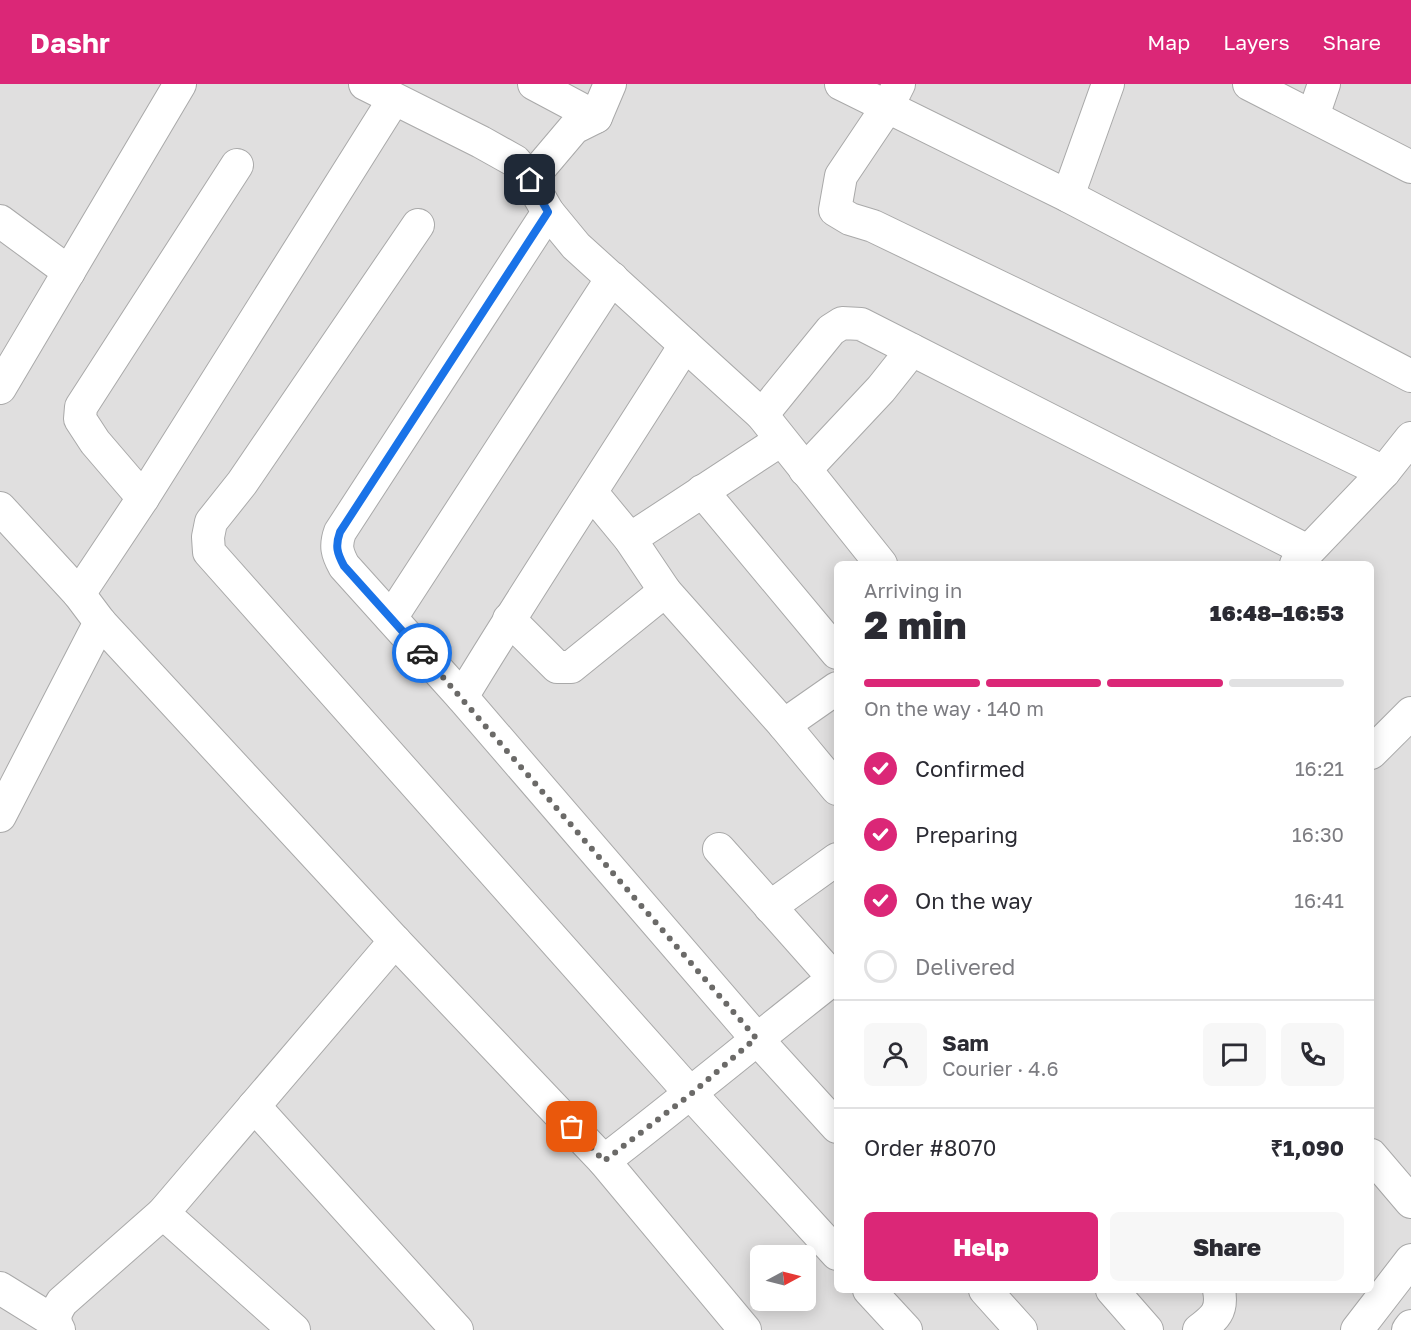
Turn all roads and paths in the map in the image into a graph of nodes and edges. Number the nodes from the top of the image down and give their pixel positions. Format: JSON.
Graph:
{"nodes":[{"id":1,"x":180,"y":84,"type":"edge"},
{"id":2,"x":365,"y":84,"type":"edge"},
{"id":3,"x":534,"y":84,"type":"edge"},
{"id":4,"x":610,"y":84,"type":"edge"},
{"id":5,"x":841,"y":84,"type":"edge"},
{"id":6,"x":1108,"y":84,"type":"edge"},
{"id":7,"x":1249,"y":84,"type":"edge"},
{"id":8,"x":1324,"y":84,"type":"edge"},
{"id":9,"x":893,"y":95,"type":"edge"},
{"id":10,"x":394,"y":99,"type":"junction"},
{"id":11,"x":1312,"y":116,"type":"junction"},
{"id":12,"x":596,"y":117,"type":"junction"},
{"id":13,"x":237,"y":165,"type":"dead end"},
{"id":14,"x":1411,"y":167,"type":"edge"},
{"id":15,"x":530,"y":180,"type":"junction"},
{"id":16,"x":1068,"y":196,"type":"junction"},
{"id":17,"x":548,"y":212,"type":"junction"},
{"id":18,"x":418,"y":225,"type":"dead end"},
{"id":19,"x":3,"y":228,"type":"edge"},
{"id":20,"x":69,"y":272,"type":"junction"},
{"id":21,"x":612,"y":279,"type":"junction"},
{"id":22,"x":685,"y":345,"type":"junction"},
{"id":23,"x":912,"y":350,"type":"junction"},
{"id":24,"x":1411,"y":376,"type":"edge"},
{"id":25,"x":0,"y":388,"type":"edge"},
{"id":26,"x":762,"y":415,"type":"junction"},
{"id":27,"x":1411,"y":438,"type":"edge"},
{"id":28,"x":782,"y":440,"type":"junction"},
{"id":29,"x":805,"y":470,"type":"junction"},
{"id":30,"x":1384,"y":472,"type":"junction"},
{"id":31,"x":702,"y":492,"type":"junction"},
{"id":32,"x":592,"y":493,"type":"junction"},
{"id":33,"x":142,"y":498,"type":"junction"},
{"id":34,"x":0,"y":508,"type":"edge"},
{"id":35,"x":630,"y":539,"type":"junction"},
{"id":36,"x":1302,"y":558,"type":"edge"},
{"id":37,"x":879,"y":561,"type":"edge"},
{"id":38,"x":665,"y":591,"type":"junction"},
{"id":39,"x":80,"y":594,"type":"junction"},
{"id":40,"x":391,"y":618,"type":"junction"},
{"id":41,"x":509,"y":619,"type":"junction"},
{"id":42,"x":100,"y":622,"type":"junction"},
{"id":43,"x":834,"y":649,"type":"edge"},
{"id":44,"x":834,"y":690,"type":"edge"},
{"id":45,"x":462,"y":697,"type":"junction"},
{"id":46,"x":1411,"y":713,"type":"edge"},
{"id":47,"x":784,"y":725,"type":"junction"},
{"id":48,"x":1374,"y":750,"type":"edge"},
{"id":49,"x":834,"y":785,"type":"edge"},
{"id":50,"x":0,"y":816,"type":"edge"},
{"id":51,"x":719,"y":849,"type":"dead end"},
{"id":52,"x":834,"y":861,"type":"edge"},
{"id":53,"x":770,"y":907,"type":"junction"},
{"id":54,"x":395,"y":941,"type":"junction"},
{"id":55,"x":834,"y":977,"type":"edge"},
{"id":56,"x":834,"y":980,"type":"edge"},
{"id":57,"x":756,"y":1038,"type":"junction"},
{"id":58,"x":691,"y":1094,"type":"junction"},
{"id":59,"x":254,"y":1106,"type":"junction"},
{"id":60,"x":834,"y":1124,"type":"edge"},
{"id":61,"x":1374,"y":1159,"type":"edge"},
{"id":62,"x":604,"y":1161,"type":"junction"},
{"id":63,"x":1411,"y":1202,"type":"edge"},
{"id":64,"x":162,"y":1213,"type":"junction"},
{"id":65,"x":834,"y":1251,"type":"edge"},
{"id":66,"x":1411,"y":1260,"type":"edge"},
{"id":67,"x":0,"y":1288,"type":"edge"},
{"id":68,"x":872,"y":1293,"type":"edge"},
{"id":69,"x":988,"y":1293,"type":"edge"},
{"id":70,"x":1115,"y":1293,"type":"edge"},
{"id":71,"x":1219,"y":1293,"type":"edge"},
{"id":72,"x":57,"y":1326,"type":"edge"},
{"id":73,"x":1411,"y":1326,"type":"edge"},
{"id":74,"x":294,"y":1330,"type":"edge"},
{"id":75,"x":457,"y":1330,"type":"edge"},
{"id":76,"x":745,"y":1330,"type":"edge"},
{"id":77,"x":906,"y":1330,"type":"edge"},
{"id":78,"x":1022,"y":1330,"type":"edge"},
{"id":79,"x":1147,"y":1330,"type":"edge"},
{"id":80,"x":1199,"y":1330,"type":"edge"},
{"id":81,"x":1357,"y":1330,"type":"edge"},
{"id":82,"x":1408,"y":1330,"type":"edge"}],
"edges":[{"from":1,"to":20,"type":"street"},
{"from":2,"to":10,"type":"street"},
{"from":3,"to":12,"type":"street"},
{"from":4,"to":12,"type":"street"},
{"from":5,"to":9,"type":"street"},
{"from":6,"to":16,"type":"street"},
{"from":7,"to":11,"type":"street"},
{"from":8,"to":11,"type":"street"},
{"from":9,"to":16,"type":"street"},
{"from":9,"to":30,"type":"street"},
{"from":10,"to":15,"type":"street"},
{"from":10,"to":33,"type":"street"},
{"from":11,"to":14,"type":"street"},
{"from":12,"to":15,"type":"street"},
{"from":13,"to":33,"type":"street"},
{"from":15,"to":17,"type":"street"},
{"from":16,"to":24,"type":"street"},
{"from":17,"to":21,"type":"street"},
{"from":17,"to":40,"type":"street"},
{"from":18,"to":58,"type":"street"},
{"from":19,"to":20,"type":"street"},
{"from":20,"to":25,"type":"street"},
{"from":21,"to":22,"type":"street"},
{"from":21,"to":40,"type":"street"},
{"from":22,"to":26,"type":"street"},
{"from":22,"to":32,"type":"street"},
{"from":23,"to":26,"type":"street"},
{"from":23,"to":29,"type":"street"},
{"from":23,"to":36,"type":"street"},
{"from":26,"to":28,"type":"street"},
{"from":27,"to":30,"type":"street"},
{"from":28,"to":29,"type":"street"},
{"from":28,"to":31,"type":"street"},
{"from":29,"to":37,"type":"street"},
{"from":30,"to":36,"type":"street"},
{"from":31,"to":35,"type":"street"},
{"from":31,"to":43,"type":"street"},
{"from":32,"to":35,"type":"street"},
{"from":32,"to":41,"type":"street"},
{"from":33,"to":39,"type":"street"},
{"from":34,"to":39,"type":"street"},
{"from":35,"to":38,"type":"street"},
{"from":38,"to":41,"type":"street"},
{"from":38,"to":47,"type":"street"},
{"from":39,"to":42,"type":"street"},
{"from":40,"to":45,"type":"street"},
{"from":41,"to":45,"type":"street"},
{"from":42,"to":50,"type":"street"},
{"from":42,"to":54,"type":"street"},
{"from":44,"to":47,"type":"street"},
{"from":45,"to":57,"type":"street"},
{"from":46,"to":48,"type":"street"},
{"from":47,"to":49,"type":"street"},
{"from":51,"to":53,"type":"street"},
{"from":52,"to":53,"type":"street"},
{"from":53,"to":55,"type":"street"},
{"from":54,"to":59,"type":"street"},
{"from":54,"to":62,"type":"street"},
{"from":56,"to":57,"type":"street"},
{"from":57,"to":58,"type":"street"},
{"from":57,"to":60,"type":"street"},
{"from":58,"to":62,"type":"street"},
{"from":58,"to":65,"type":"street"},
{"from":59,"to":64,"type":"street"},
{"from":59,"to":75,"type":"street"},
{"from":61,"to":63,"type":"street"},
{"from":62,"to":76,"type":"street"},
{"from":64,"to":72,"type":"street"},
{"from":64,"to":74,"type":"street"},
{"from":66,"to":81,"type":"street"},
{"from":67,"to":72,"type":"street"},
{"from":68,"to":77,"type":"street"},
{"from":69,"to":78,"type":"street"},
{"from":70,"to":79,"type":"street"},
{"from":71,"to":80,"type":"street"},
{"from":73,"to":82,"type":"street"}]}
